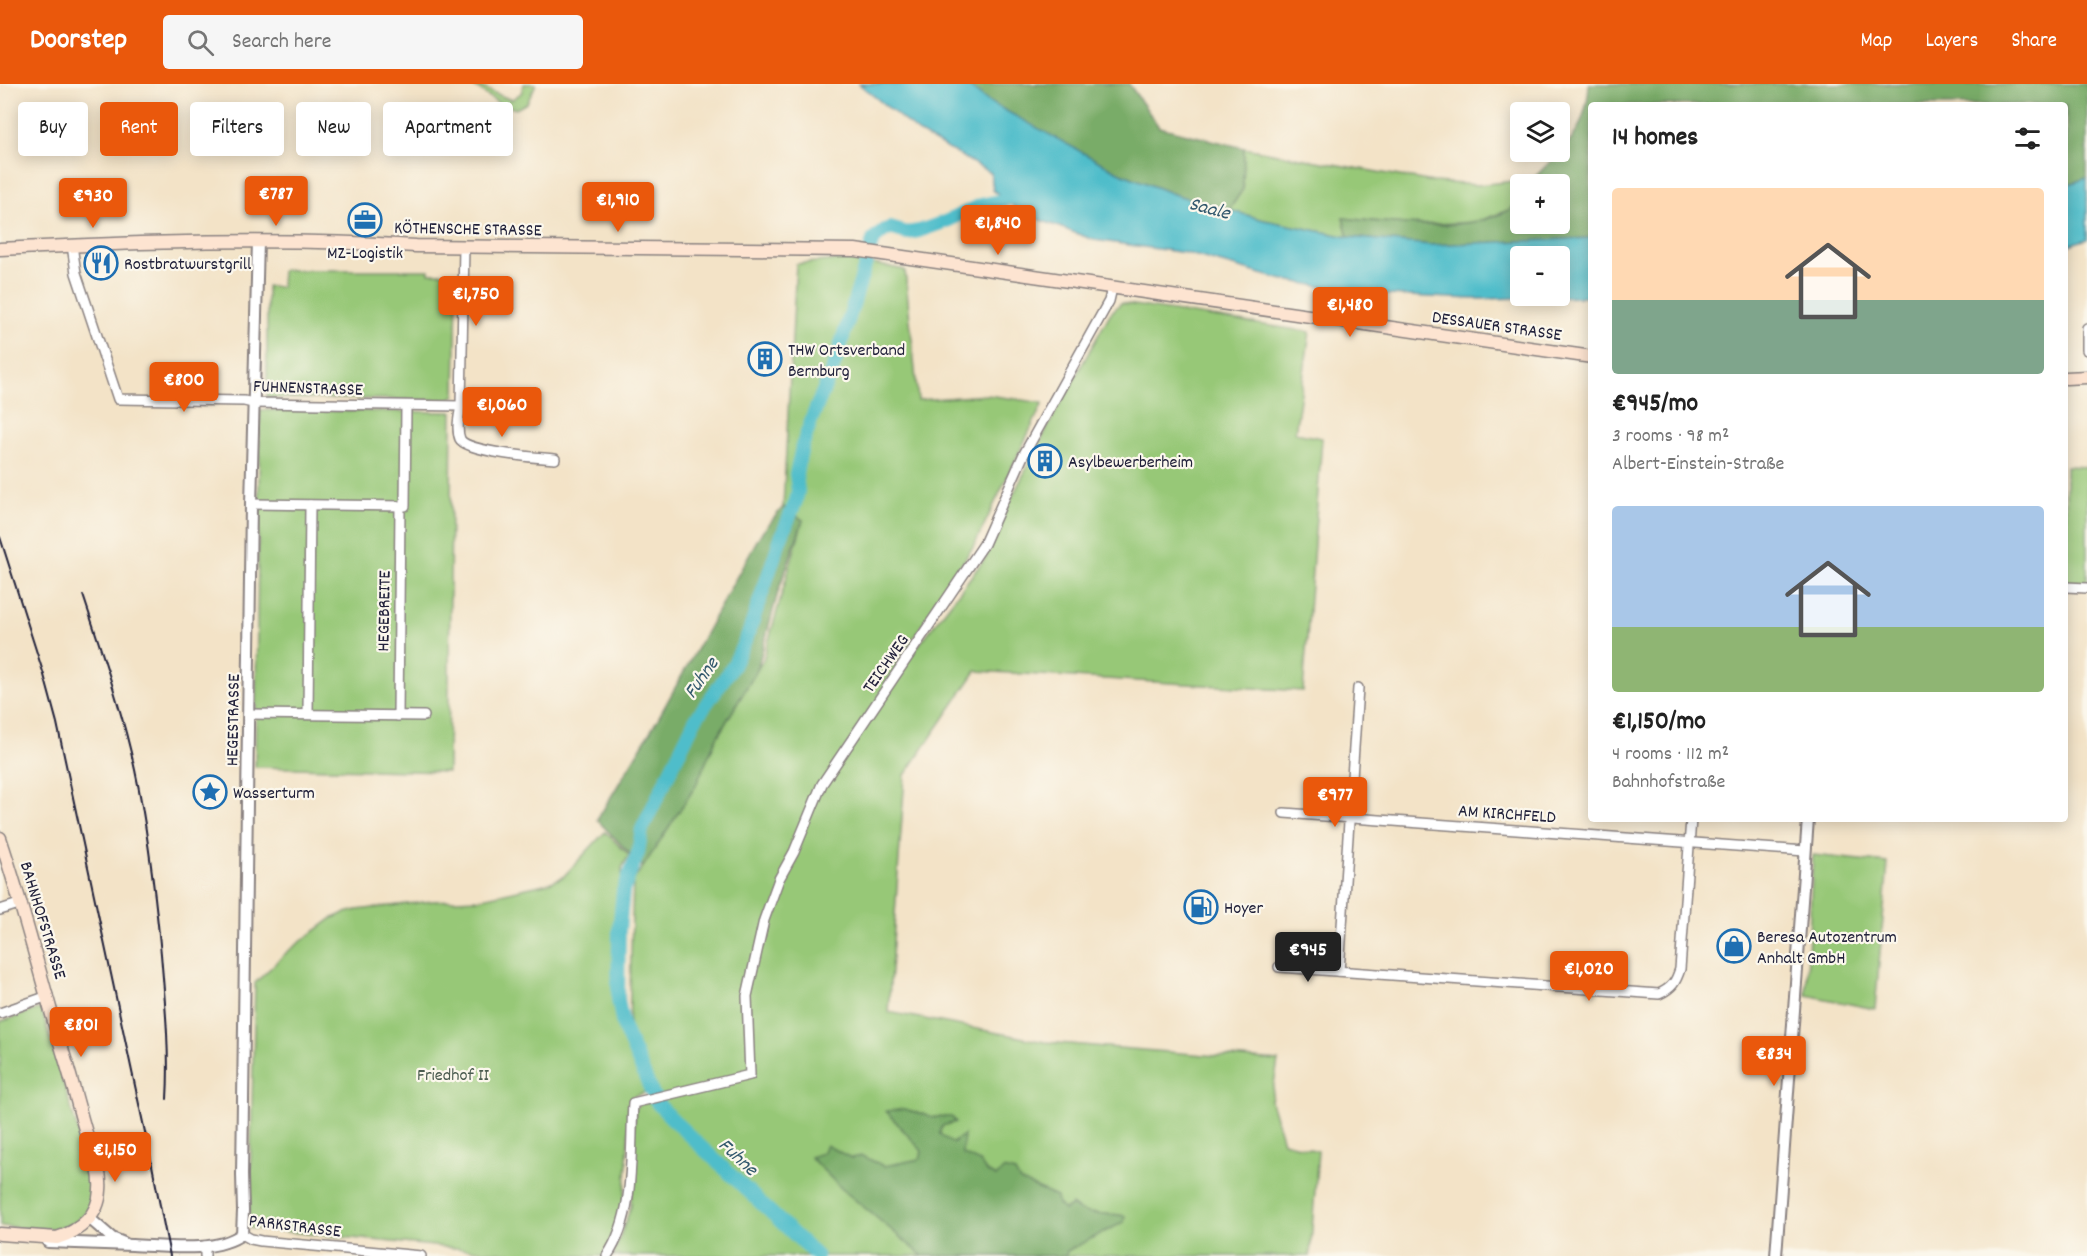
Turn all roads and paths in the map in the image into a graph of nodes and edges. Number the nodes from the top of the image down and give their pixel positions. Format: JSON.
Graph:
{"nodes":[{"id":1,"x":258,"y":242,"type":"junction"},
{"id":2,"x":72,"y":245,"type":"junction"},
{"id":3,"x":464,"y":246,"type":"junction"},
{"id":4,"x":0,"y":249,"type":"edge"},
{"id":5,"x":1112,"y":288,"type":"junction"},
{"id":6,"x":2087,"y":328,"type":"edge"},
{"id":7,"x":2087,"y":350,"type":"edge"},
{"id":8,"x":1588,"y":356,"type":"edge"},
{"id":9,"x":2087,"y":377,"type":"edge"},
{"id":10,"x":2068,"y":378,"type":"edge"},
{"id":11,"x":253,"y":403,"type":"junction"},
{"id":12,"x":406,"y":406,"type":"junction"},
{"id":13,"x":461,"y":406,"type":"junction"},
{"id":14,"x":555,"y":459,"type":"dead end"},
{"id":15,"x":251,"y":504,"type":"junction"},
{"id":16,"x":310,"y":505,"type":"junction"},
{"id":17,"x":400,"y":506,"type":"junction"},
{"id":18,"x":2068,"y":587,"type":"edge"},
{"id":19,"x":2087,"y":588,"type":"edge"},
{"id":20,"x":1358,"y":688,"type":"dead end"},
{"id":21,"x":248,"y":714,"type":"junction"},
{"id":22,"x":308,"y":714,"type":"junction"},
{"id":23,"x":398,"y":716,"type":"junction"},
{"id":24,"x":424,"y":716,"type":"dead end"},
{"id":25,"x":1284,"y":813,"type":"dead end"},
{"id":26,"x":1349,"y":818,"type":"junction"},
{"id":27,"x":1691,"y":822,"type":"edge"},
{"id":28,"x":1808,"y":822,"type":"edge"},
{"id":29,"x":0,"y":838,"type":"edge"},
{"id":30,"x":1689,"y":843,"type":"junction"},
{"id":31,"x":1805,"y":851,"type":"junction"},
{"id":32,"x":22,"y":903,"type":"junction"},
{"id":33,"x":0,"y":910,"type":"edge"},
{"id":34,"x":1279,"y":967,"type":"dead end"},
{"id":35,"x":1339,"y":971,"type":"junction"},
{"id":36,"x":48,"y":996,"type":"junction"},
{"id":37,"x":0,"y":1013,"type":"edge"},
{"id":38,"x":89,"y":1218,"type":"junction"},
{"id":39,"x":242,"y":1234,"type":"junction"},
{"id":40,"x":0,"y":1236,"type":"edge"},
{"id":41,"x":130,"y":1245,"type":"junction"},
{"id":42,"x":205,"y":1251,"type":"edge"},
{"id":43,"x":421,"y":1256,"type":"edge"},
{"id":44,"x":608,"y":1256,"type":"edge"},
{"id":45,"x":1776,"y":1256,"type":"edge"}],
"edges":[{"from":1,"to":2,"type":"main road","name":"KÖTHENSCHE STRASSE"},
{"from":1,"to":3,"type":"main road","name":"KÖTHENSCHE STRASSE"},
{"from":1,"to":11,"type":"street","name":"HEGESTRASSE"},
{"from":2,"to":4,"type":"main road","name":"KÖTHENSCHE STRASSE"},
{"from":2,"to":11,"type":"street","name":"FUHNENSTRASSE"},
{"from":3,"to":5,"type":"main road","name":"KÖTHENSCHE STRASSE"},
{"from":3,"to":13,"type":"street"},
{"from":5,"to":8,"type":"main road","name":"DESSAUER STRASSE"},
{"from":5,"to":44,"type":"street","name":"TEICHWEG"},
{"from":6,"to":7,"type":"street"},
{"from":9,"to":10,"type":"main road"},
{"from":11,"to":12,"type":"street","name":"FUHNENSTRASSE"},
{"from":11,"to":15,"type":"street","name":"HEGESTRASSE"},
{"from":12,"to":13,"type":"street","name":"FUHNENSTRASSE"},
{"from":12,"to":17,"type":"street","name":"HEGEBREITE"},
{"from":13,"to":14,"type":"street"},
{"from":15,"to":16,"type":"street"},
{"from":15,"to":21,"type":"street","name":"HEGESTRASSE"},
{"from":16,"to":17,"type":"street"},
{"from":16,"to":22,"type":"street"},
{"from":17,"to":23,"type":"street","name":"HEGEBREITE"},
{"from":18,"to":19,"type":"street"},
{"from":20,"to":26,"type":"street"},
{"from":21,"to":22,"type":"street"},
{"from":21,"to":39,"type":"street","name":"HEGESTRASSE"},
{"from":22,"to":23,"type":"street"},
{"from":23,"to":24,"type":"street"},
{"from":25,"to":26,"type":"street","name":"AM KIRCHFELD"},
{"from":26,"to":30,"type":"street","name":"AM KIRCHFELD"},
{"from":26,"to":35,"type":"street"},
{"from":27,"to":30,"type":"street"},
{"from":28,"to":31,"type":"street"},
{"from":29,"to":32,"type":"main road","name":"BAHNHOFSTRASSE"},
{"from":30,"to":31,"type":"street","name":"AM KIRCHFELD"},
{"from":30,"to":35,"type":"street"},
{"from":31,"to":45,"type":"street"},
{"from":32,"to":33,"type":"street"},
{"from":32,"to":36,"type":"main road","name":"BAHNHOFSTRASSE"},
{"from":34,"to":35,"type":"street"},
{"from":36,"to":37,"type":"street"},
{"from":36,"to":38,"type":"main road","name":"BAHNHOFSTRASSE"},
{"from":38,"to":40,"type":"main road","name":"PARKSTRASSE"},
{"from":38,"to":41,"type":"street","name":"PARKSTRASSE"},
{"from":39,"to":42,"type":"street","name":"PARKSTRASSE"},
{"from":39,"to":43,"type":"street","name":"PARKSTRASSE"},
{"from":40,"to":41,"type":"street","name":"PARKSTRASSE"},
{"from":41,"to":42,"type":"street","name":"PARKSTRASSE"}]}
